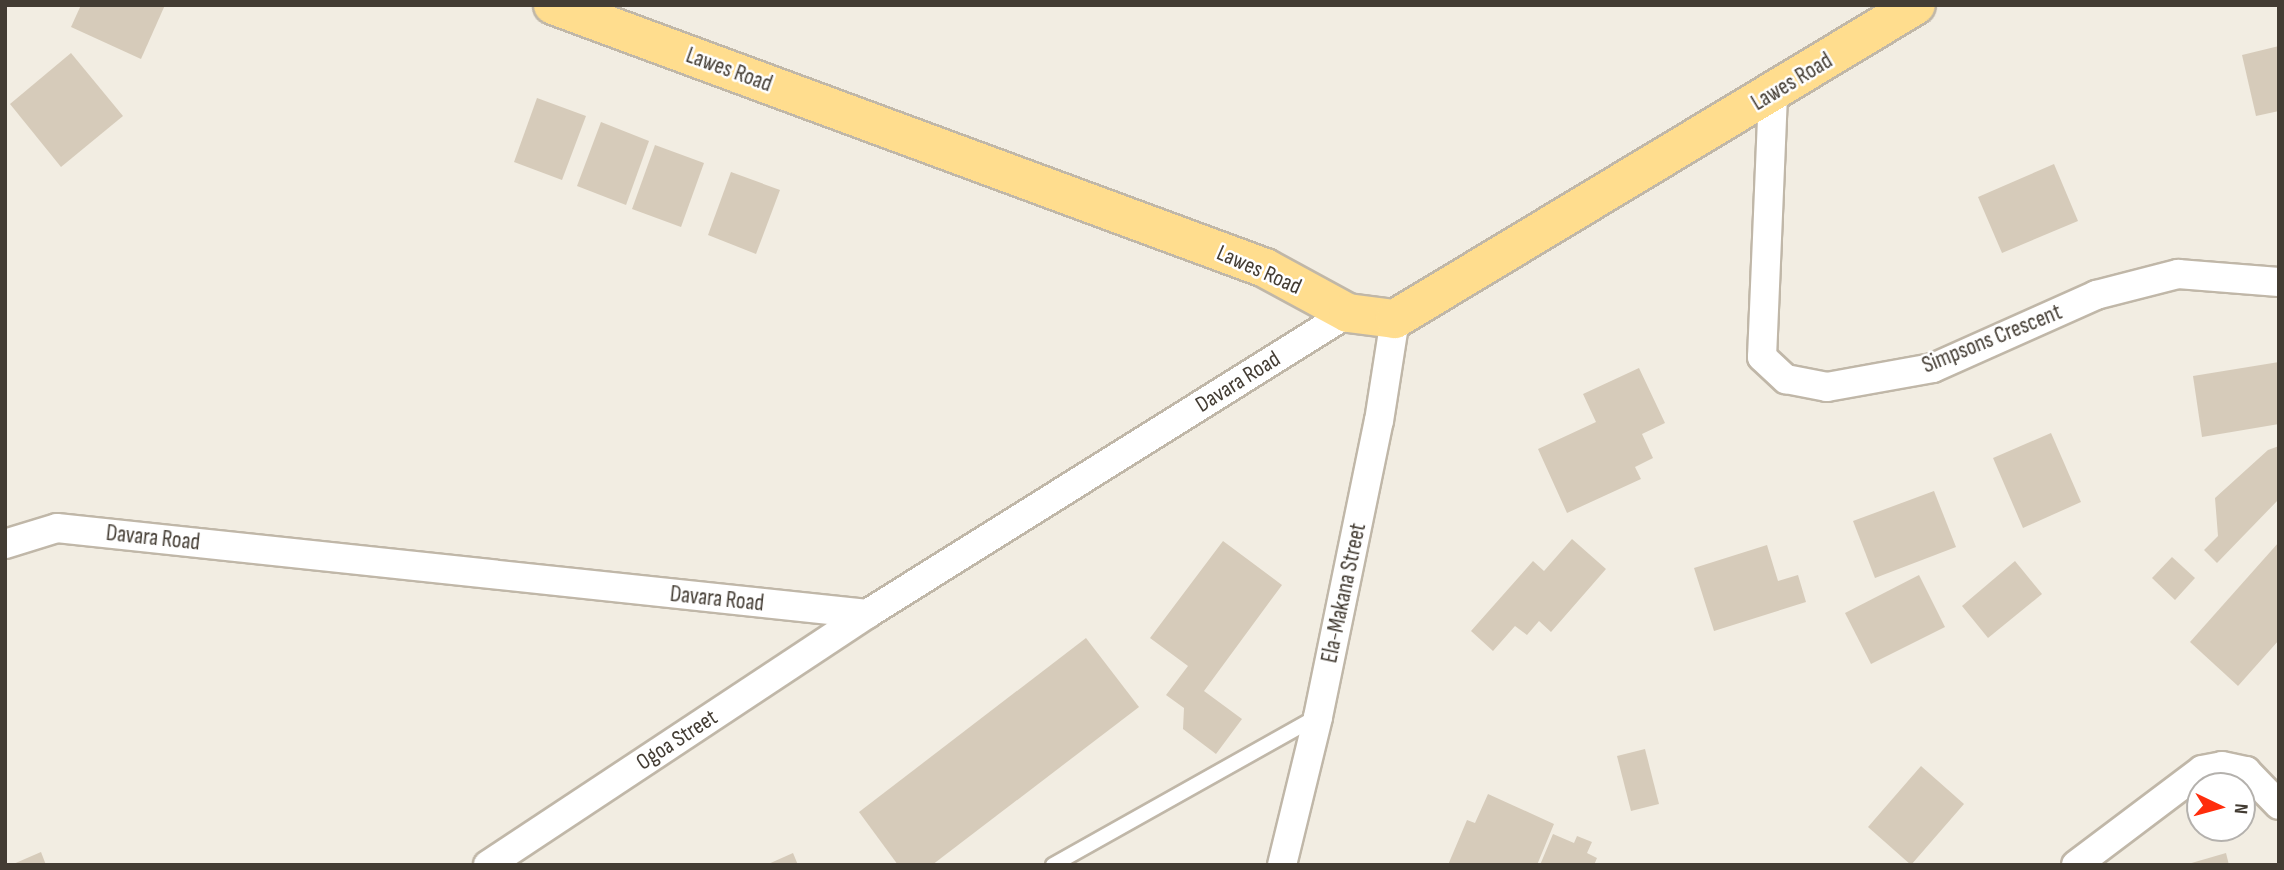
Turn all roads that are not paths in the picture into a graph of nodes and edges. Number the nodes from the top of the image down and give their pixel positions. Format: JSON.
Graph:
{"nodes":[{"id":1,"x":553,"y":5,"type":"edge"},
{"id":2,"x":1916,"y":5,"type":"edge"},
{"id":3,"x":1773,"y":95,"type":"junction"},
{"id":4,"x":2279,"y":282,"type":"edge"},
{"id":5,"x":1348,"y":313,"type":"junction"},
{"id":6,"x":1395,"y":319,"type":"junction"},
{"id":7,"x":5,"y":544,"type":"edge"},
{"id":8,"x":867,"y":614,"type":"junction"},
{"id":9,"x":1318,"y":717,"type":"junction"},
{"id":10,"x":2274,"y":793,"type":"edge"},
{"id":11,"x":488,"y":865,"type":"edge"},
{"id":12,"x":1054,"y":865,"type":"edge"},
{"id":13,"x":1282,"y":865,"type":"edge"},
{"id":14,"x":2076,"y":865,"type":"edge"}],
"edges":[{"from":1,"to":5,"type":"main road","name":"Lawes Road"},
{"from":2,"to":3,"type":"main road","name":"Lawes Road"},
{"from":3,"to":4,"type":"street","name":"Simpsons Crescent"},
{"from":3,"to":6,"type":"main road","name":"Lawes Road"},
{"from":5,"to":6,"type":"main road","name":"Lawes Road"},
{"from":5,"to":8,"type":"street","name":"Davara Road"},
{"from":6,"to":9,"type":"street","name":"Ela-Makana Street"},
{"from":7,"to":8,"type":"street","name":"Davara Road"},
{"from":8,"to":11,"type":"street","name":"Ogoa Street"},
{"from":9,"to":12,"type":"lane"},
{"from":9,"to":13,"type":"street","name":"Ela-Makana Street"},
{"from":10,"to":14,"type":"street"}]}
